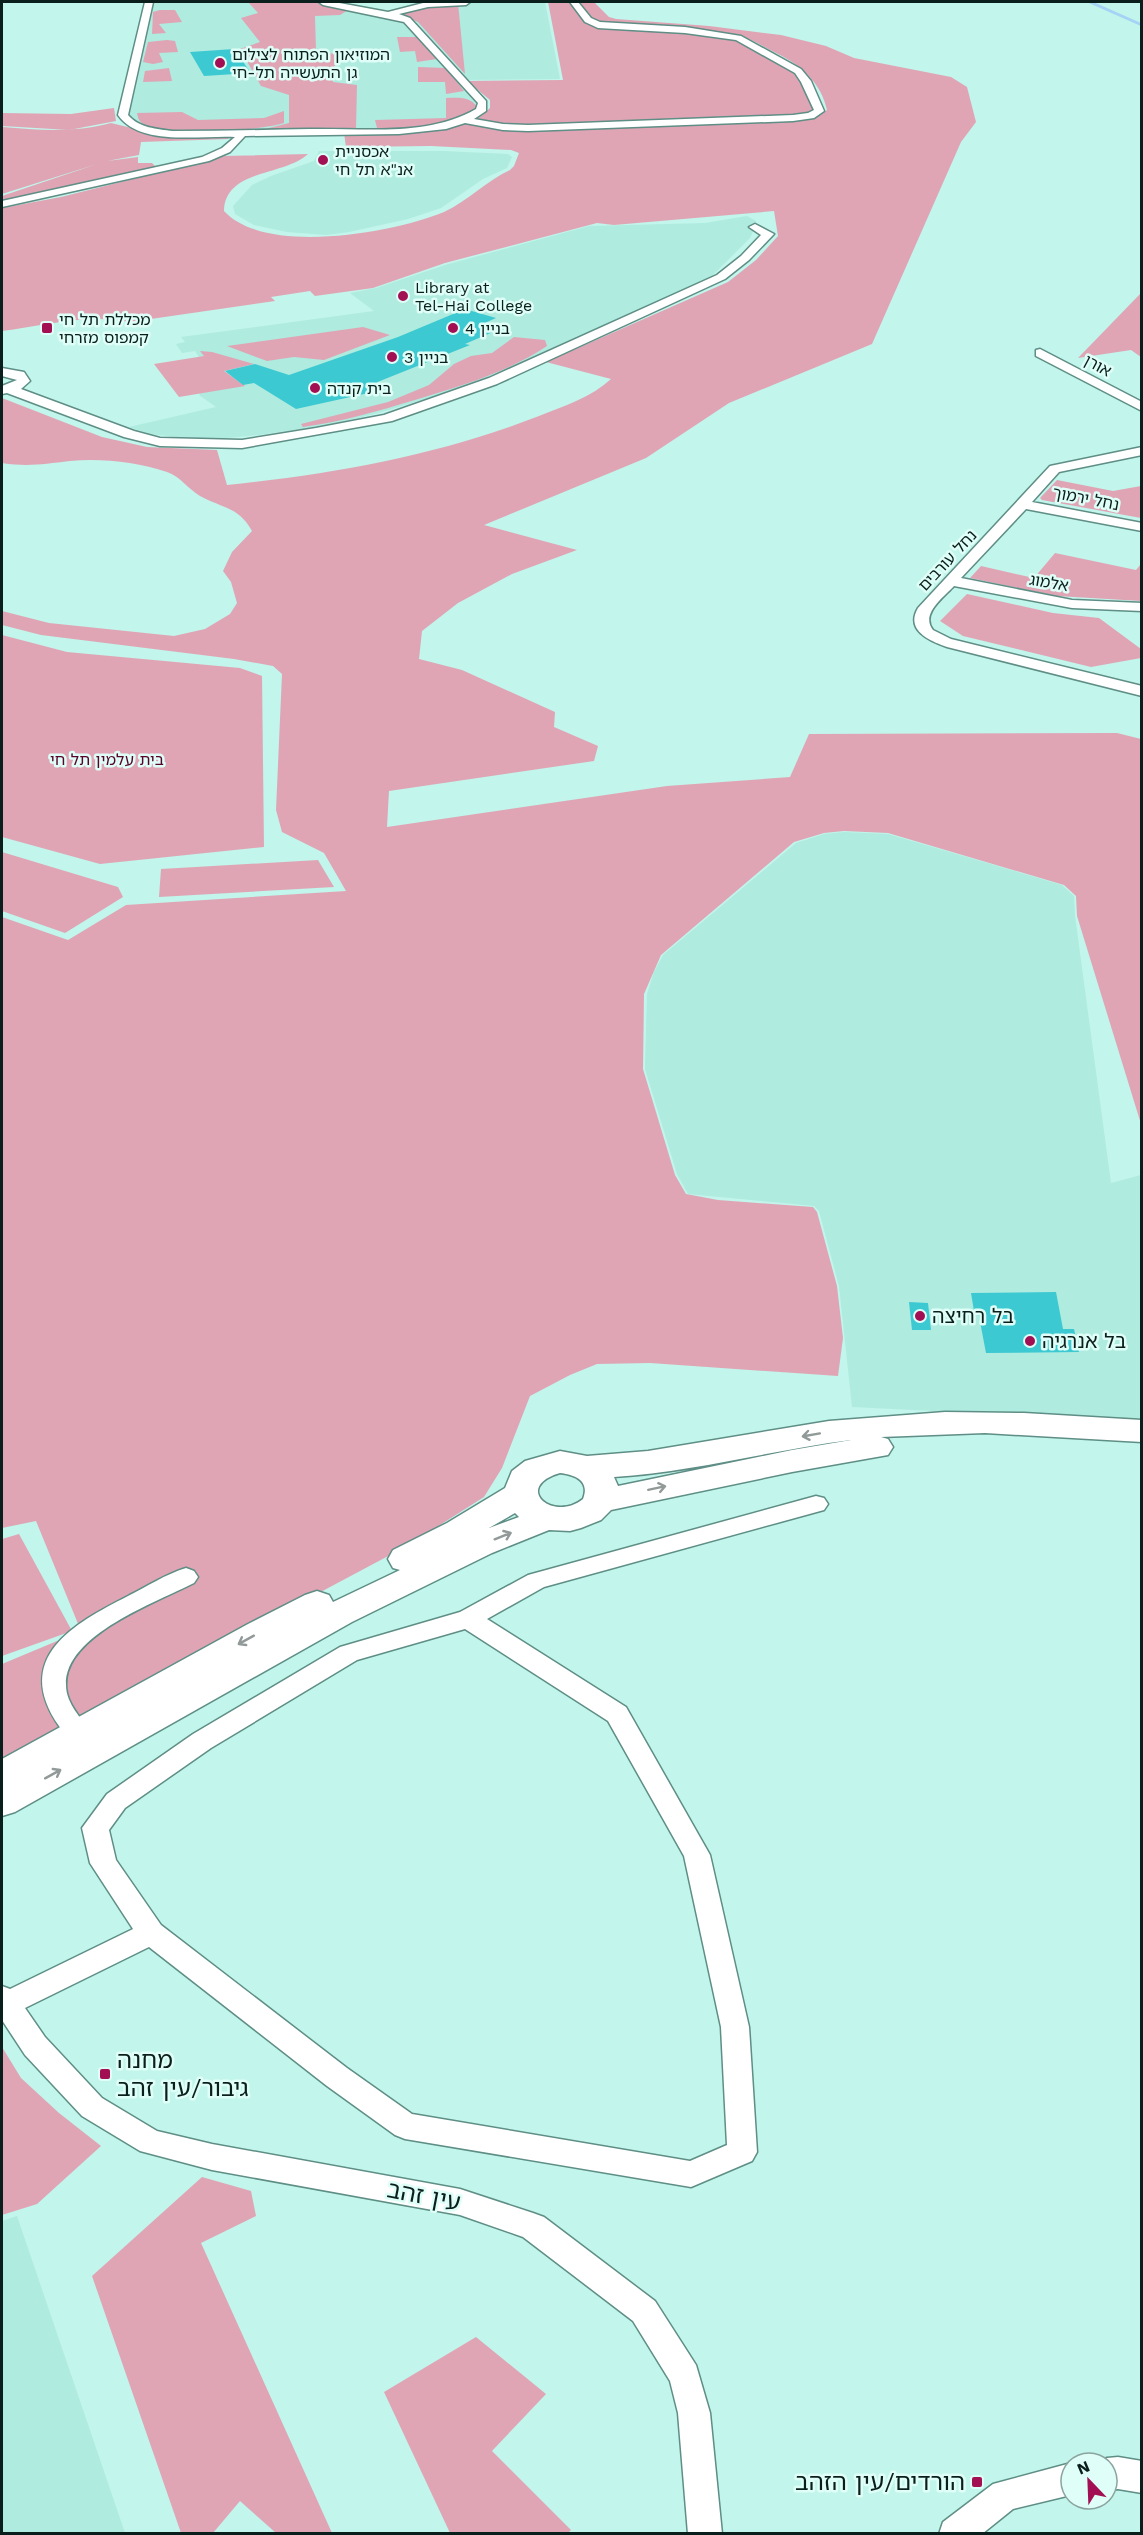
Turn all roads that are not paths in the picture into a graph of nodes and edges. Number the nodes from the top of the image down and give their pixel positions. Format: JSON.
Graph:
{"nodes":[{"id":1,"x":149,"y":2,"type":"edge"},
{"id":2,"x":324,"y":2,"type":"edge"},
{"id":3,"x":466,"y":2,"type":"edge"},
{"id":4,"x":574,"y":2,"type":"edge"},
{"id":5,"x":390,"y":14,"type":"junction"},
{"id":6,"x":465,"y":120,"type":"junction"},
{"id":7,"x":242,"y":133,"type":"junction"},
{"id":8,"x":2,"y":204,"type":"edge"},
{"id":9,"x":755,"y":227,"type":"dead end"},
{"id":10,"x":1040,"y":352,"type":"dead end"},
{"id":11,"x":2,"y":372,"type":"edge"},
{"id":12,"x":5,"y":390,"type":"edge"},
{"id":13,"x":1142,"y":407,"type":"edge"},
{"id":14,"x":1142,"y":451,"type":"edge"},
{"id":15,"x":1023,"y":504,"type":"junction"},
{"id":16,"x":1142,"y":527,"type":"edge"},
{"id":17,"x":952,"y":581,"type":"junction"},
{"id":18,"x":1142,"y":607,"type":"edge"},
{"id":19,"x":1142,"y":691,"type":"edge"},
{"id":20,"x":1142,"y":1431,"type":"edge"},
{"id":21,"x":1142,"y":1450,"type":"edge"},
{"id":22,"x":586,"y":1467,"type":"junction"},
{"id":23,"x":520,"y":1494,"type":"junction"},
{"id":24,"x":600,"y":1501,"type":"junction"},
{"id":25,"x":816,"y":1504,"type":"dead end"},
{"id":26,"x":548,"y":1518,"type":"junction"},
{"id":27,"x":186,"y":1577,"type":"dead end"},
{"id":28,"x":468,"y":1619,"type":"junction"},
{"id":29,"x":78,"y":1734,"type":"junction"},
{"id":30,"x":2,"y":1776,"type":"edge"},
{"id":31,"x":2,"y":1802,"type":"edge"},
{"id":32,"x":152,"y":1933,"type":"junction"},
{"id":33,"x":4,"y":2001,"type":"edge"},
{"id":34,"x":1119,"y":2473,"type":"edge"},
{"id":35,"x":1142,"y":2477,"type":"edge"},
{"id":36,"x":1059,"y":2483,"type":"edge"},
{"id":37,"x":705,"y":2534,"type":"edge"},
{"id":38,"x":956,"y":2534,"type":"edge"}],
"edges":[{"from":1,"to":7,"type":"street"},
{"from":2,"to":5,"type":"street"},
{"from":3,"to":5,"type":"street"},
{"from":4,"to":6,"type":"street"},
{"from":5,"to":6,"type":"street"},
{"from":6,"to":7,"type":"street"},
{"from":7,"to":8,"type":"street"},
{"from":9,"to":12,"type":"street"},
{"from":10,"to":13,"type":"street","name":"אורן"},
{"from":11,"to":12,"type":"street"},
{"from":14,"to":15,"type":"street","name":"נחל עורבים"},
{"from":15,"to":16,"type":"street","name":"נחל ירמוך"},
{"from":15,"to":17,"type":"street","name":"נחל עורבים"},
{"from":17,"to":18,"type":"street","name":"אלמוג"},
{"from":17,"to":19,"type":"street","name":"נחל עורבים"},
{"from":20,"to":22,"type":"highway","one_way":true},
{"from":24,"to":21,"type":"highway","one_way":true},
{"from":22,"to":23,"type":"highway"},
{"from":22,"to":24,"type":"highway"},
{"from":23,"to":26,"type":"highway"},
{"from":23,"to":29,"type":"highway","one_way":true},
{"from":24,"to":26,"type":"highway"},
{"from":25,"to":28,"type":"street"},
{"from":31,"to":26,"type":"highway","one_way":true},
{"from":27,"to":29,"type":"street"},
{"from":28,"to":32,"type":"street"},
{"from":28,"to":32,"type":"street"},
{"from":29,"to":30,"type":"highway"},
{"from":32,"to":33,"type":"street"},
{"from":33,"to":37,"type":"street","name":"עין זהב"},
{"from":34,"to":35,"type":"street"},
{"from":36,"to":38,"type":"street"}]}
